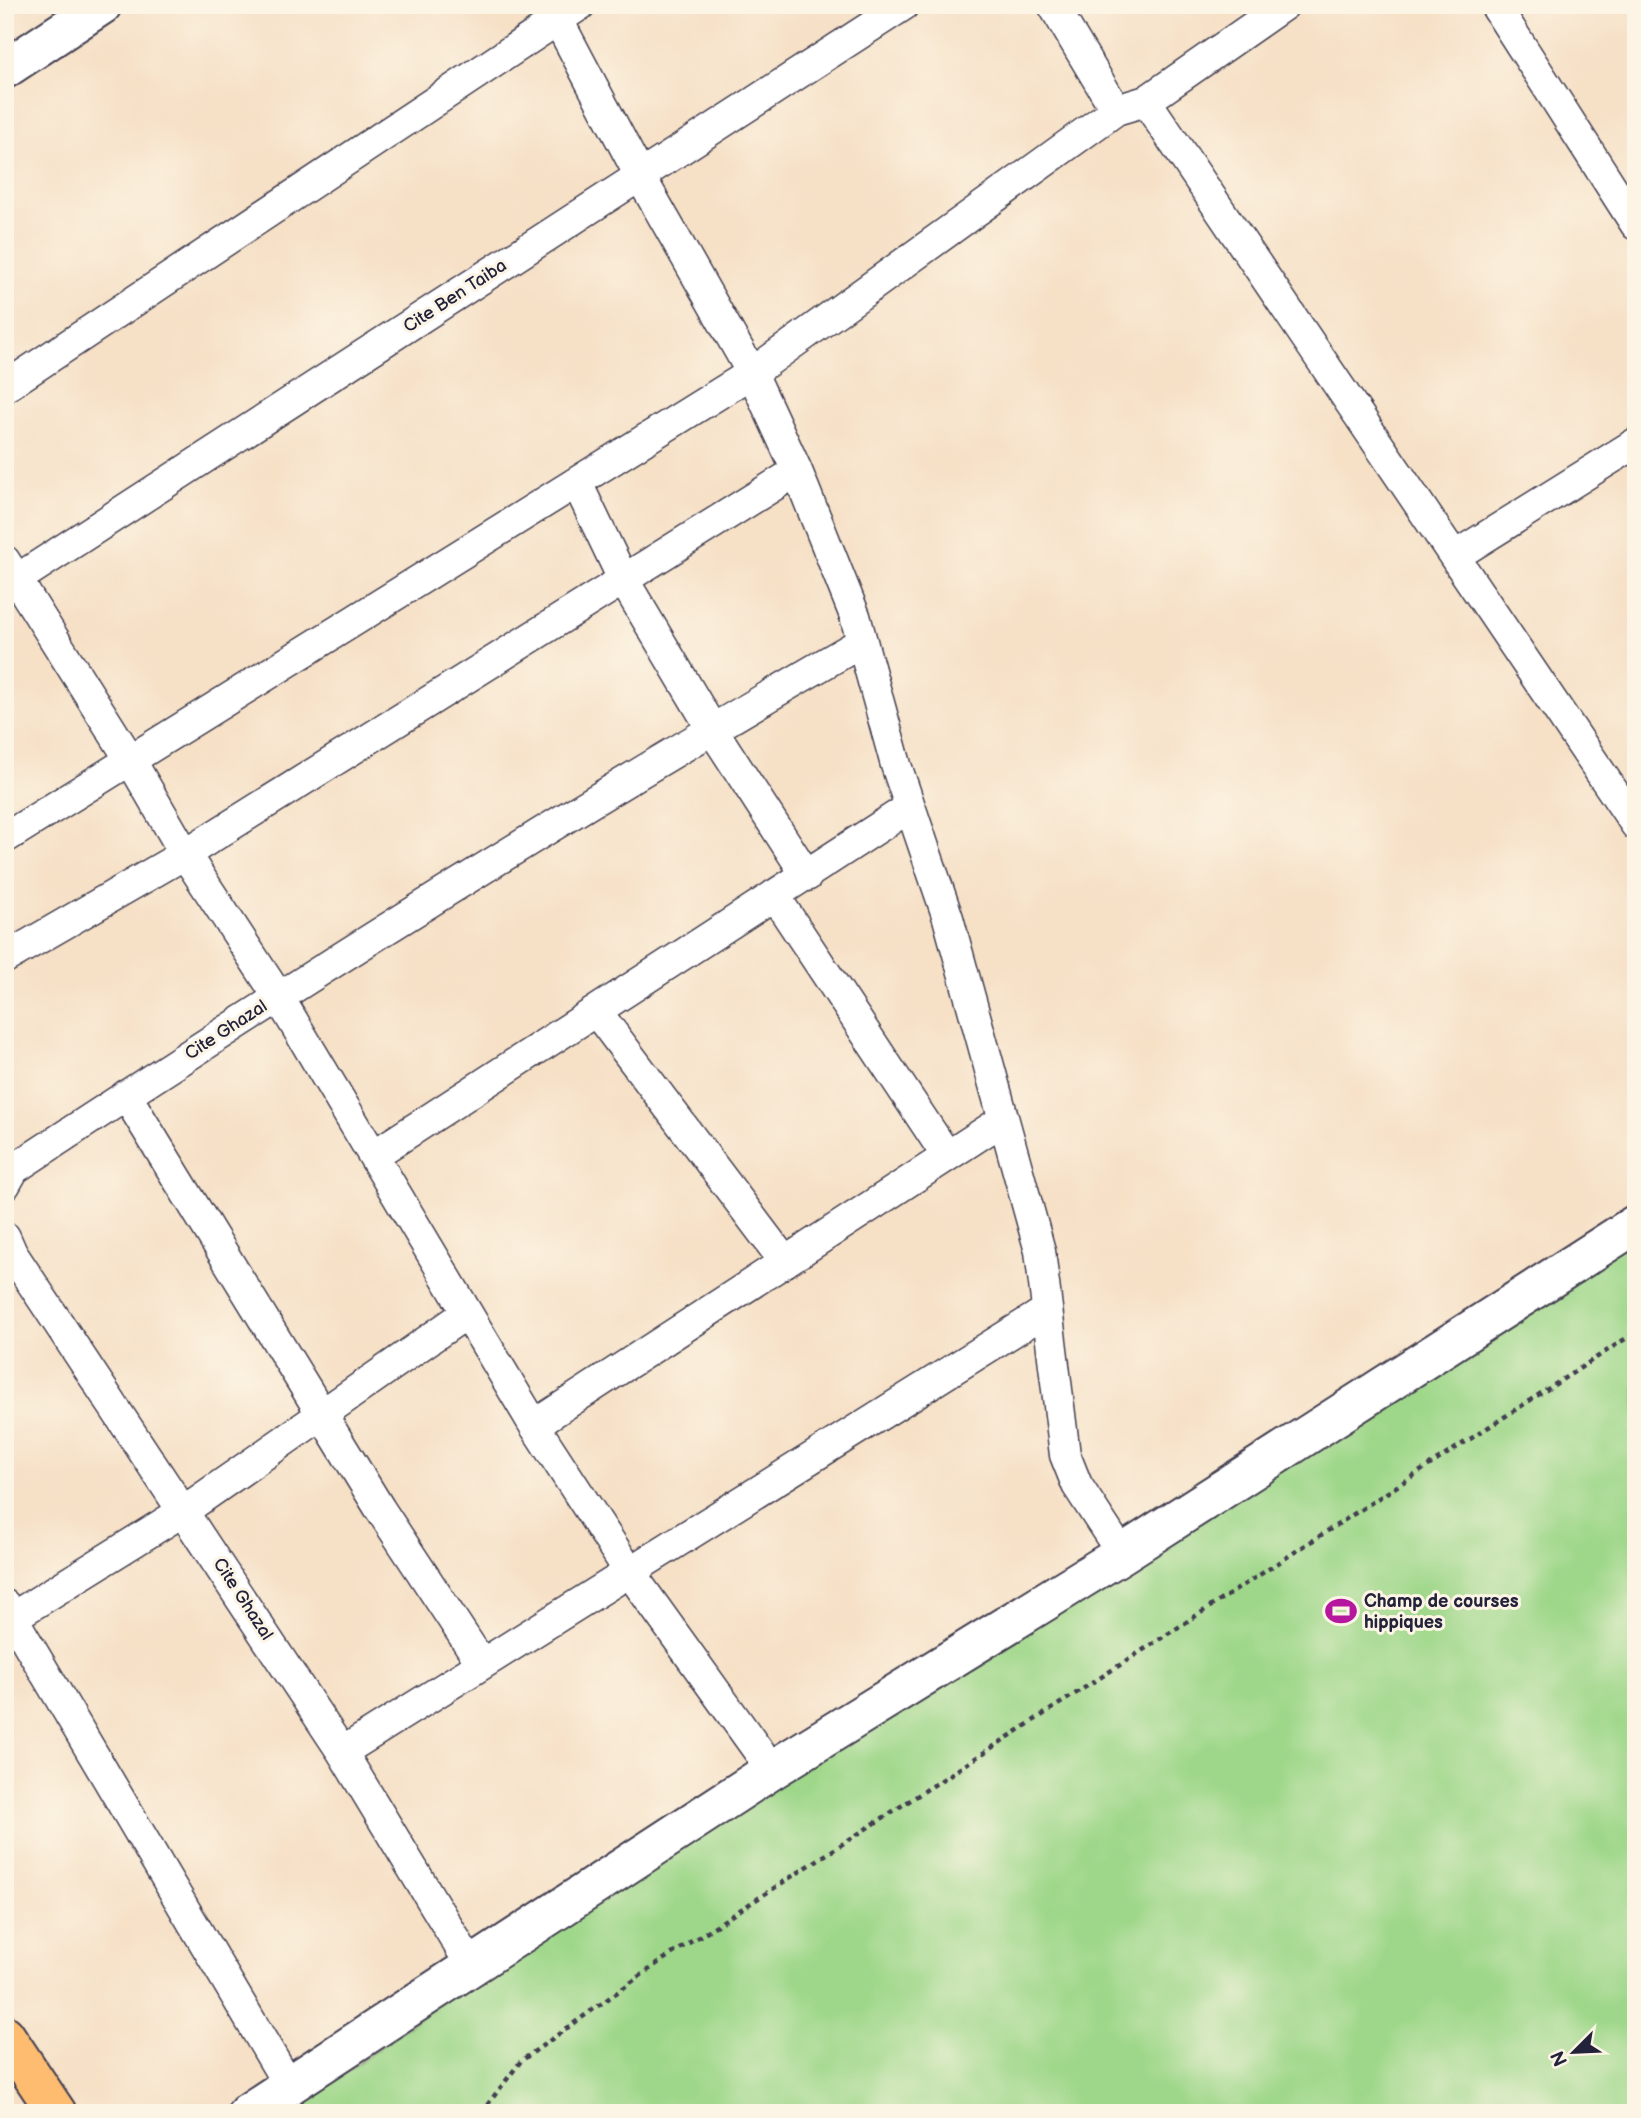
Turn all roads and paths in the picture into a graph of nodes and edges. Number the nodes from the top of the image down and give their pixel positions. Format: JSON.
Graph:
{"nodes":[{"id":1,"x":102,"y":5,"type":"edge"},
{"id":2,"x":904,"y":5,"type":"edge"},
{"id":3,"x":1053,"y":5,"type":"edge"},
{"id":4,"x":1284,"y":5,"type":"edge"},
{"id":5,"x":1495,"y":5,"type":"edge"},
{"id":6,"x":563,"y":10,"type":"edge"},
{"id":7,"x":5,"y":69,"type":"edge"},
{"id":8,"x":1146,"y":101,"type":"junction"},
{"id":9,"x":1116,"y":110,"type":"junction"},
{"id":10,"x":640,"y":176,"type":"junction"},
{"id":11,"x":1636,"y":225,"type":"edge"},
{"id":12,"x":752,"y":373,"type":"junction"},
{"id":13,"x":5,"y":387,"type":"edge"},
{"id":14,"x":1636,"y":443,"type":"edge"},
{"id":15,"x":797,"y":471,"type":"junction"},
{"id":16,"x":577,"y":483,"type":"junction"},
{"id":17,"x":1455,"y":556,"type":"junction"},
{"id":18,"x":9,"y":576,"type":"edge"},
{"id":19,"x":623,"y":579,"type":"junction"},
{"id":20,"x":862,"y":642,"type":"junction"},
{"id":21,"x":712,"y":729,"type":"junction"},
{"id":22,"x":131,"y":761,"type":"junction"},
{"id":23,"x":910,"y":807,"type":"junction"},
{"id":24,"x":1636,"y":825,"type":"edge"},
{"id":25,"x":5,"y":838,"type":"edge"},
{"id":26,"x":185,"y":854,"type":"junction"},
{"id":27,"x":807,"y":876,"type":"junction"},
{"id":28,"x":774,"y":895,"type":"junction"},
{"id":29,"x":5,"y":958,"type":"edge"},
{"id":30,"x":278,"y":996,"type":"junction"},
{"id":31,"x":596,"y":1011,"type":"junction"},
{"id":32,"x":126,"y":1095,"type":"junction"},
{"id":33,"x":1003,"y":1119,"type":"junction"},
{"id":34,"x":374,"y":1155,"type":"junction"},
{"id":35,"x":947,"y":1156,"type":"junction"},
{"id":36,"x":5,"y":1185,"type":"edge"},
{"id":37,"x":1636,"y":1224,"type":"edge"},
{"id":38,"x":5,"y":1237,"type":"edge"},
{"id":39,"x":785,"y":1262,"type":"junction"},
{"id":40,"x":1046,"y":1311,"type":"junction"},
{"id":41,"x":467,"y":1313,"type":"junction"},
{"id":42,"x":1636,"y":1332,"type":"edge"},
{"id":43,"x":323,"y":1413,"type":"junction"},
{"id":44,"x":534,"y":1425,"type":"junction"},
{"id":45,"x":185,"y":1510,"type":"junction"},
{"id":46,"x":1122,"y":1554,"type":"junction"},
{"id":47,"x":629,"y":1571,"type":"junction"},
{"id":48,"x":8,"y":1615,"type":"edge"},
{"id":49,"x":482,"y":1664,"type":"junction"},
{"id":50,"x":342,"y":1752,"type":"junction"},
{"id":51,"x":772,"y":1770,"type":"junction"},
{"id":52,"x":472,"y":1967,"type":"junction"},
{"id":53,"x":5,"y":2035,"type":"edge"},
{"id":54,"x":289,"y":2086,"type":"junction"},
{"id":55,"x":57,"y":2113,"type":"edge"},
{"id":56,"x":247,"y":2113,"type":"edge"},
{"id":57,"x":481,"y":2113,"type":"edge"}],
"edges":[{"from":1,"to":7,"type":"street"},
{"from":2,"to":10,"type":"street","name":"Cite Ben Taiba"},
{"from":3,"to":9,"type":"street"},
{"from":4,"to":8,"type":"street"},
{"from":5,"to":11,"type":"street"},
{"from":6,"to":10,"type":"street"},
{"from":6,"to":13,"type":"street"},
{"from":8,"to":9,"type":"street"},
{"from":8,"to":17,"type":"street"},
{"from":9,"to":12,"type":"street"},
{"from":10,"to":12,"type":"street"},
{"from":10,"to":18,"type":"street","name":"Cite Ben Taiba"},
{"from":12,"to":15,"type":"street"},
{"from":12,"to":16,"type":"street"},
{"from":14,"to":17,"type":"street"},
{"from":15,"to":19,"type":"street"},
{"from":15,"to":20,"type":"street"},
{"from":16,"to":19,"type":"street"},
{"from":16,"to":22,"type":"street"},
{"from":17,"to":24,"type":"street"},
{"from":18,"to":22,"type":"street"},
{"from":19,"to":21,"type":"street"},
{"from":19,"to":26,"type":"street"},
{"from":20,"to":21,"type":"street","name":"Cite Ghazal"},
{"from":20,"to":23,"type":"street"},
{"from":21,"to":27,"type":"street"},
{"from":21,"to":30,"type":"street","name":"Cite Ghazal"},
{"from":22,"to":25,"type":"street"},
{"from":22,"to":26,"type":"street"},
{"from":23,"to":27,"type":"street"},
{"from":23,"to":33,"type":"street"},
{"from":26,"to":29,"type":"street"},
{"from":26,"to":30,"type":"street"},
{"from":27,"to":28,"type":"street"},
{"from":28,"to":31,"type":"street"},
{"from":28,"to":35,"type":"street"},
{"from":30,"to":32,"type":"street","name":"Cite Ghazal"},
{"from":30,"to":34,"type":"street"},
{"from":31,"to":34,"type":"street"},
{"from":31,"to":39,"type":"street"},
{"from":32,"to":36,"type":"street","name":"Cite Ghazal"},
{"from":32,"to":43,"type":"street"},
{"from":33,"to":35,"type":"street"},
{"from":33,"to":40,"type":"street"},
{"from":34,"to":41,"type":"street"},
{"from":35,"to":39,"type":"street"},
{"from":37,"to":46,"type":"street"},
{"from":38,"to":45,"type":"street","name":"Cite Ghazal"},
{"from":39,"to":44,"type":"street"},
{"from":40,"to":46,"type":"street"},
{"from":40,"to":47,"type":"street"},
{"from":41,"to":43,"type":"street"},
{"from":41,"to":44,"type":"street"},
{"from":42,"to":57,"type":"path"},
{"from":43,"to":45,"type":"street"},
{"from":43,"to":49,"type":"street"},
{"from":44,"to":47,"type":"street"},
{"from":45,"to":48,"type":"street"},
{"from":45,"to":50,"type":"street","name":"Cite Ghazal"},
{"from":46,"to":51,"type":"street"},
{"from":47,"to":49,"type":"street"},
{"from":47,"to":51,"type":"street"},
{"from":48,"to":54,"type":"street"},
{"from":49,"to":50,"type":"street"},
{"from":50,"to":52,"type":"street","name":"Cite Ghazal"},
{"from":51,"to":52,"type":"street"},
{"from":52,"to":54,"type":"street"},
{"from":53,"to":55,"type":"highway"},
{"from":54,"to":56,"type":"street"}]}
